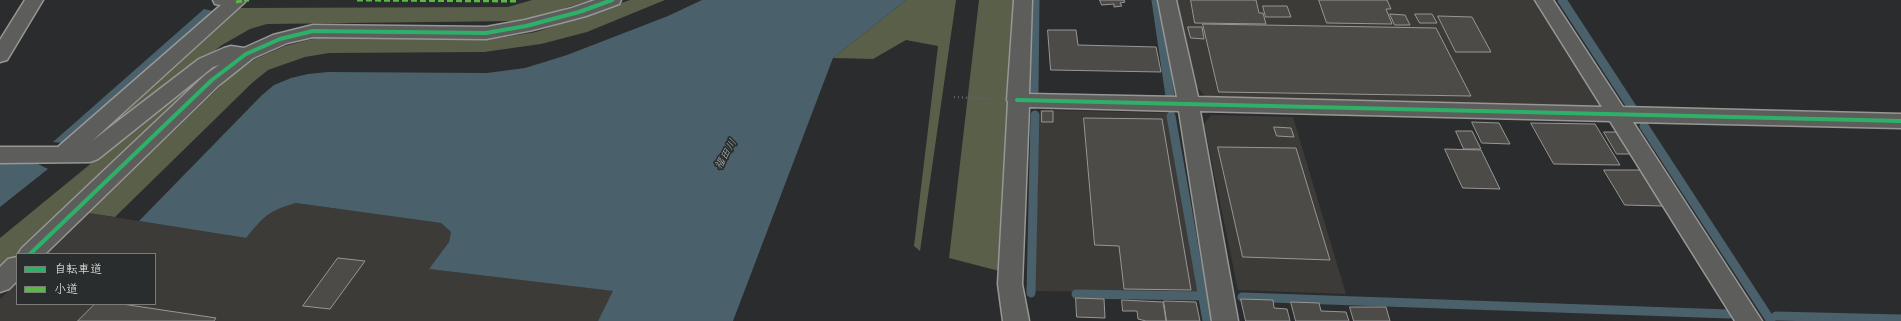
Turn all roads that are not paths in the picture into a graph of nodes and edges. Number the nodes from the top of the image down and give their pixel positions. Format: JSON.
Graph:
{"nodes":[{"id":1,"x":34,"y":0,"type":"edge"},
{"id":2,"x":222,"y":0,"type":"edge"},
{"id":3,"x":612,"y":0,"type":"edge"},
{"id":4,"x":1023,"y":0,"type":"edge"},
{"id":5,"x":1167,"y":0,"type":"edge"},
{"id":6,"x":1544,"y":0,"type":"edge"},
{"id":7,"x":246,"y":54,"type":"junction"},
{"id":8,"x":0,"y":56,"type":"edge"},
{"id":9,"x":1017,"y":100,"type":"junction"},
{"id":10,"x":1189,"y":105,"type":"junction"},
{"id":11,"x":1617,"y":115,"type":"junction"},
{"id":12,"x":1901,"y":121,"type":"edge"},
{"id":13,"x":64,"y":154,"type":"junction"},
{"id":14,"x":0,"y":155,"type":"edge"},
{"id":15,"x":31,"y":253,"type":"edge"},
{"id":16,"x":16,"y":267,"type":"edge"},
{"id":17,"x":0,"y":282,"type":"edge"},
{"id":18,"x":1016,"y":321,"type":"edge"},
{"id":19,"x":1225,"y":321,"type":"edge"},
{"id":20,"x":1749,"y":321,"type":"edge"}],
"edges":[{"from":1,"to":8,"type":"street"},
{"from":2,"to":13,"type":"street"},
{"from":3,"to":7,"type":"street"},
{"from":4,"to":9,"type":"street"},
{"from":5,"to":10,"type":"street"},
{"from":6,"to":11,"type":"street"},
{"from":7,"to":13,"type":"street"},
{"from":7,"to":15,"type":"street"},
{"from":9,"to":10,"type":"street"},
{"from":9,"to":18,"type":"street"},
{"from":10,"to":11,"type":"street"},
{"from":10,"to":19,"type":"street"},
{"from":11,"to":12,"type":"street"},
{"from":11,"to":20,"type":"street"},
{"from":13,"to":14,"type":"street"},
{"from":16,"to":17,"type":"street"}]}
